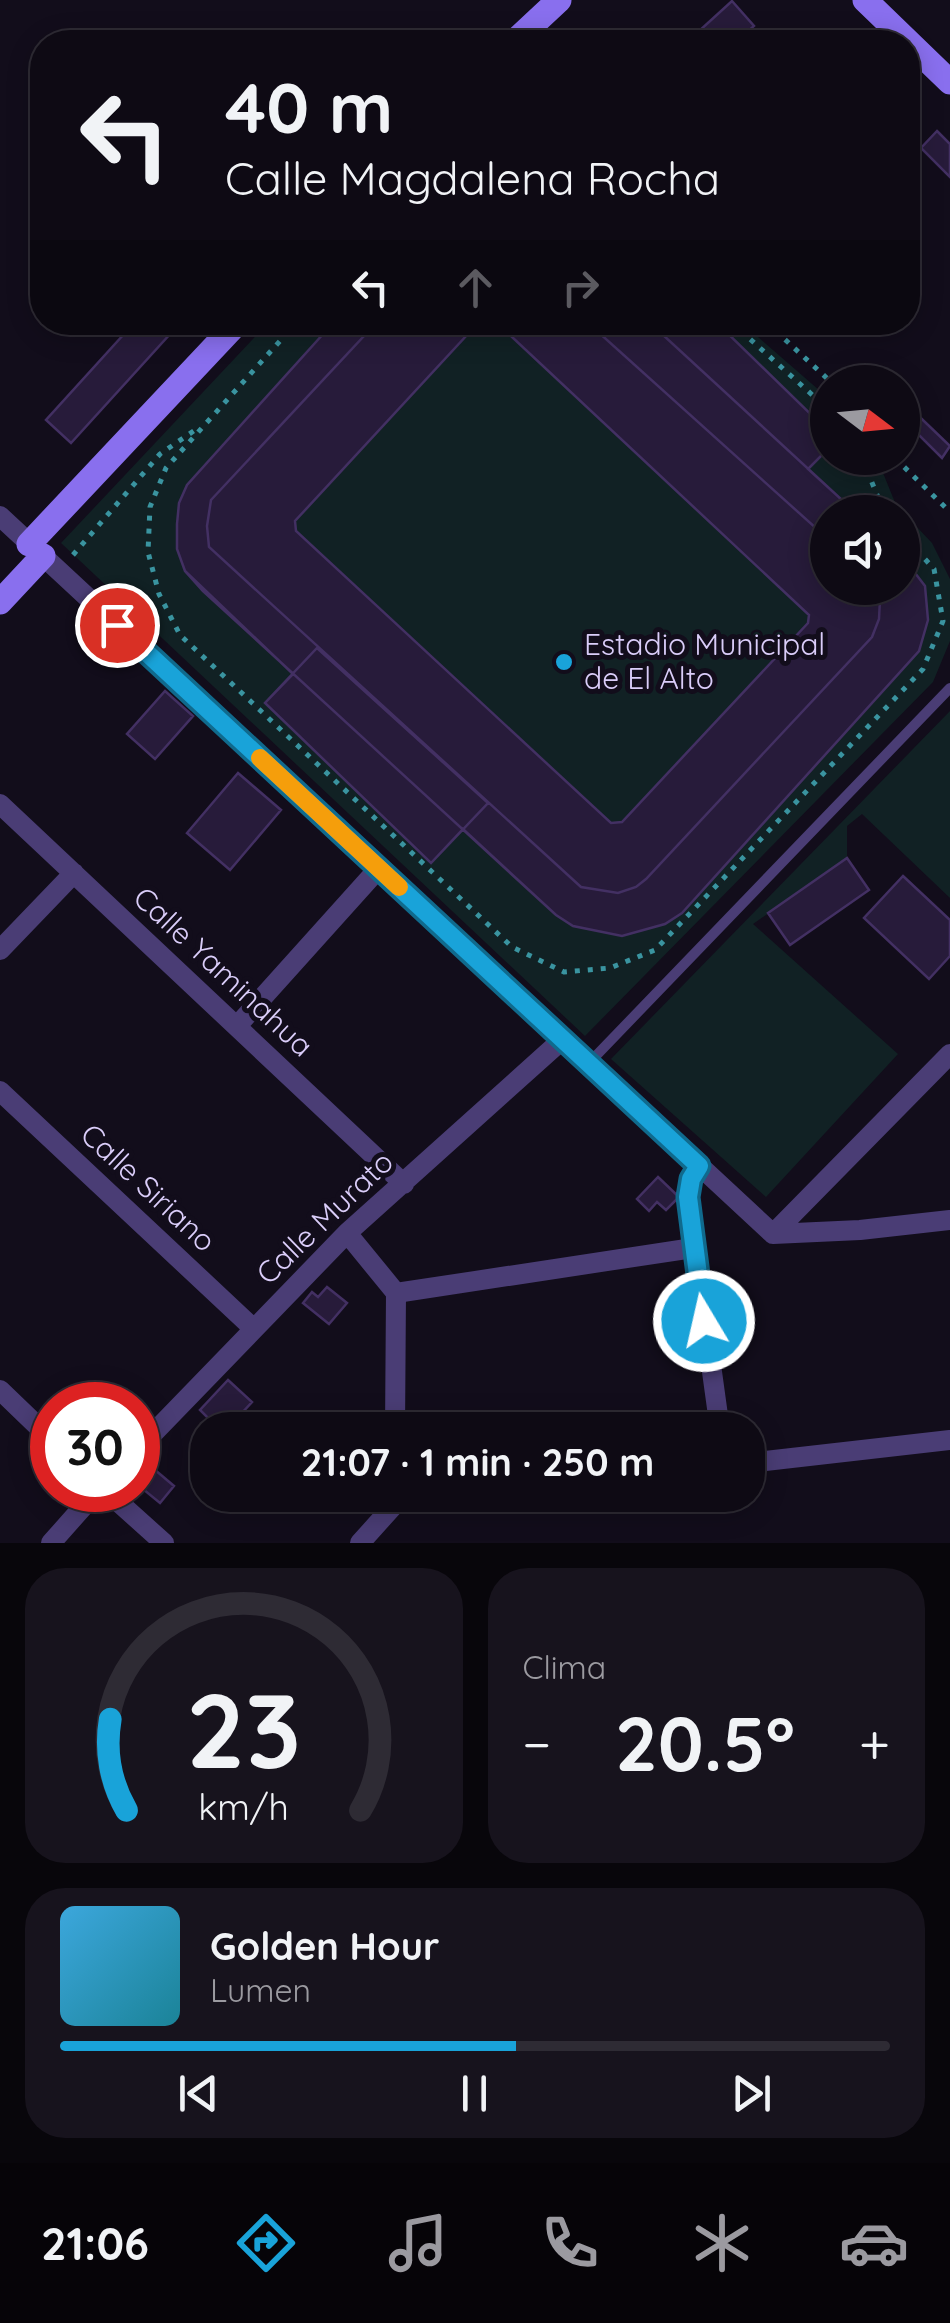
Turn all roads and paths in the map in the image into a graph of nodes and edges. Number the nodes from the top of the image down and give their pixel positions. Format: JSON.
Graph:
{"nodes":[{"id":1,"x":558,"y":0,"type":"edge"},
{"id":2,"x":865,"y":0,"type":"edge"},
{"id":3,"x":527,"y":30,"type":"edge"},
{"id":4,"x":896,"y":30,"type":"edge"},
{"id":5,"x":920,"y":53,"type":"edge"},
{"id":6,"x":950,"y":82,"type":"edge"},
{"id":7,"x":227,"y":335,"type":"edge"},
{"id":8,"x":285,"y":335,"type":"edge"},
{"id":9,"x":745,"y":335,"type":"edge"},
{"id":10,"x":780,"y":335,"type":"edge"},
{"id":11,"x":813,"y":365,"type":"edge"},
{"id":12,"x":810,"y":393,"type":"edge"},
{"id":13,"x":204,"y":424,"type":"junction"},
{"id":14,"x":912,"y":475,"type":"edge"},
{"id":15,"x":950,"y":512,"type":"edge"},
{"id":16,"x":0,"y":516,"type":"edge"},
{"id":17,"x":920,"y":553,"type":"edge"},
{"id":18,"x":44,"y":557,"type":"junction"},
{"id":19,"x":0,"y":602,"type":"edge"},
{"id":20,"x":950,"y":688,"type":"edge"},
{"id":21,"x":0,"y":804,"type":"edge"},
{"id":22,"x":379,"y":868,"type":"junction"},
{"id":23,"x":74,"y":873,"type":"junction"},
{"id":24,"x":0,"y":950,"type":"edge"},
{"id":25,"x":236,"y":1026,"type":"junction"},
{"id":26,"x":564,"y":1040,"type":"junction"},
{"id":27,"x":950,"y":1054,"type":"edge"},
{"id":28,"x":589,"y":1063,"type":"junction"},
{"id":29,"x":0,"y":1091,"type":"edge"},
{"id":30,"x":699,"y":1166,"type":"junction"},
{"id":31,"x":404,"y":1184,"type":"junction"},
{"id":32,"x":950,"y":1220,"type":"edge"},
{"id":33,"x":346,"y":1233,"type":"junction"},
{"id":34,"x":773,"y":1234,"type":"junction"},
{"id":35,"x":693,"y":1248,"type":"junction"},
{"id":36,"x":396,"y":1293,"type":"junction"},
{"id":37,"x":254,"y":1329,"type":"junction"},
{"id":38,"x":0,"y":1390,"type":"edge"},
{"id":39,"x":395,"y":1412,"type":"edge"},
{"id":40,"x":717,"y":1412,"type":"edge"},
{"id":41,"x":30,"y":1419,"type":"edge"},
{"id":42,"x":160,"y":1426,"type":"edge"},
{"id":43,"x":950,"y":1440,"type":"edge"},
{"id":44,"x":765,"y":1462,"type":"edge"},
{"id":45,"x":78,"y":1512,"type":"edge"},
{"id":46,"x":130,"y":1512,"type":"edge"},
{"id":47,"x":385,"y":1512,"type":"edge"},
{"id":48,"x":51,"y":1543,"type":"edge"},
{"id":49,"x":164,"y":1543,"type":"edge"},
{"id":50,"x":360,"y":1543,"type":"edge"}],
"edges":[{"from":1,"to":3,"type":"street"},
{"from":2,"to":4,"type":"street"},
{"from":5,"to":6,"type":"street"},
{"from":7,"to":18,"type":"street"},
{"from":8,"to":13,"type":"path"},
{"from":9,"to":12,"type":"path"},
{"from":10,"to":11,"type":"path"},
{"from":13,"to":17,"type":"path"},
{"from":13,"to":18,"type":"path"},
{"from":14,"to":15,"type":"path"},
{"from":16,"to":18,"type":"street"},
{"from":18,"to":19,"type":"street"},
{"from":18,"to":22,"type":"street"},
{"from":20,"to":28,"type":"lane"},
{"from":21,"to":23,"type":"street","name":"Calle Yaminahua"},
{"from":22,"to":25,"type":"street"},
{"from":22,"to":26,"type":"street"},
{"from":23,"to":24,"type":"street"},
{"from":23,"to":25,"type":"street","name":"Calle Yaminahua"},
{"from":25,"to":31,"type":"street","name":"Calle Yaminahua"},
{"from":26,"to":28,"type":"street"},
{"from":26,"to":31,"type":"street","name":"Calle Murato"},
{"from":27,"to":34,"type":"street"},
{"from":28,"to":30,"type":"street"},
{"from":29,"to":37,"type":"street","name":"Calle Siriano"},
{"from":30,"to":34,"type":"street"},
{"from":30,"to":35,"type":"street"},
{"from":31,"to":33,"type":"street","name":"Calle Murato"},
{"from":32,"to":34,"type":"street"},
{"from":33,"to":36,"type":"street"},
{"from":33,"to":37,"type":"street","name":"Calle Murato"},
{"from":35,"to":36,"type":"street"},
{"from":35,"to":40,"type":"street"},
{"from":36,"to":39,"type":"street"},
{"from":37,"to":42,"type":"street","name":"Calle Murato"},
{"from":38,"to":41,"type":"street"},
{"from":43,"to":44,"type":"street"},
{"from":45,"to":48,"type":"street"},
{"from":46,"to":49,"type":"street"},
{"from":47,"to":50,"type":"street"}]}
